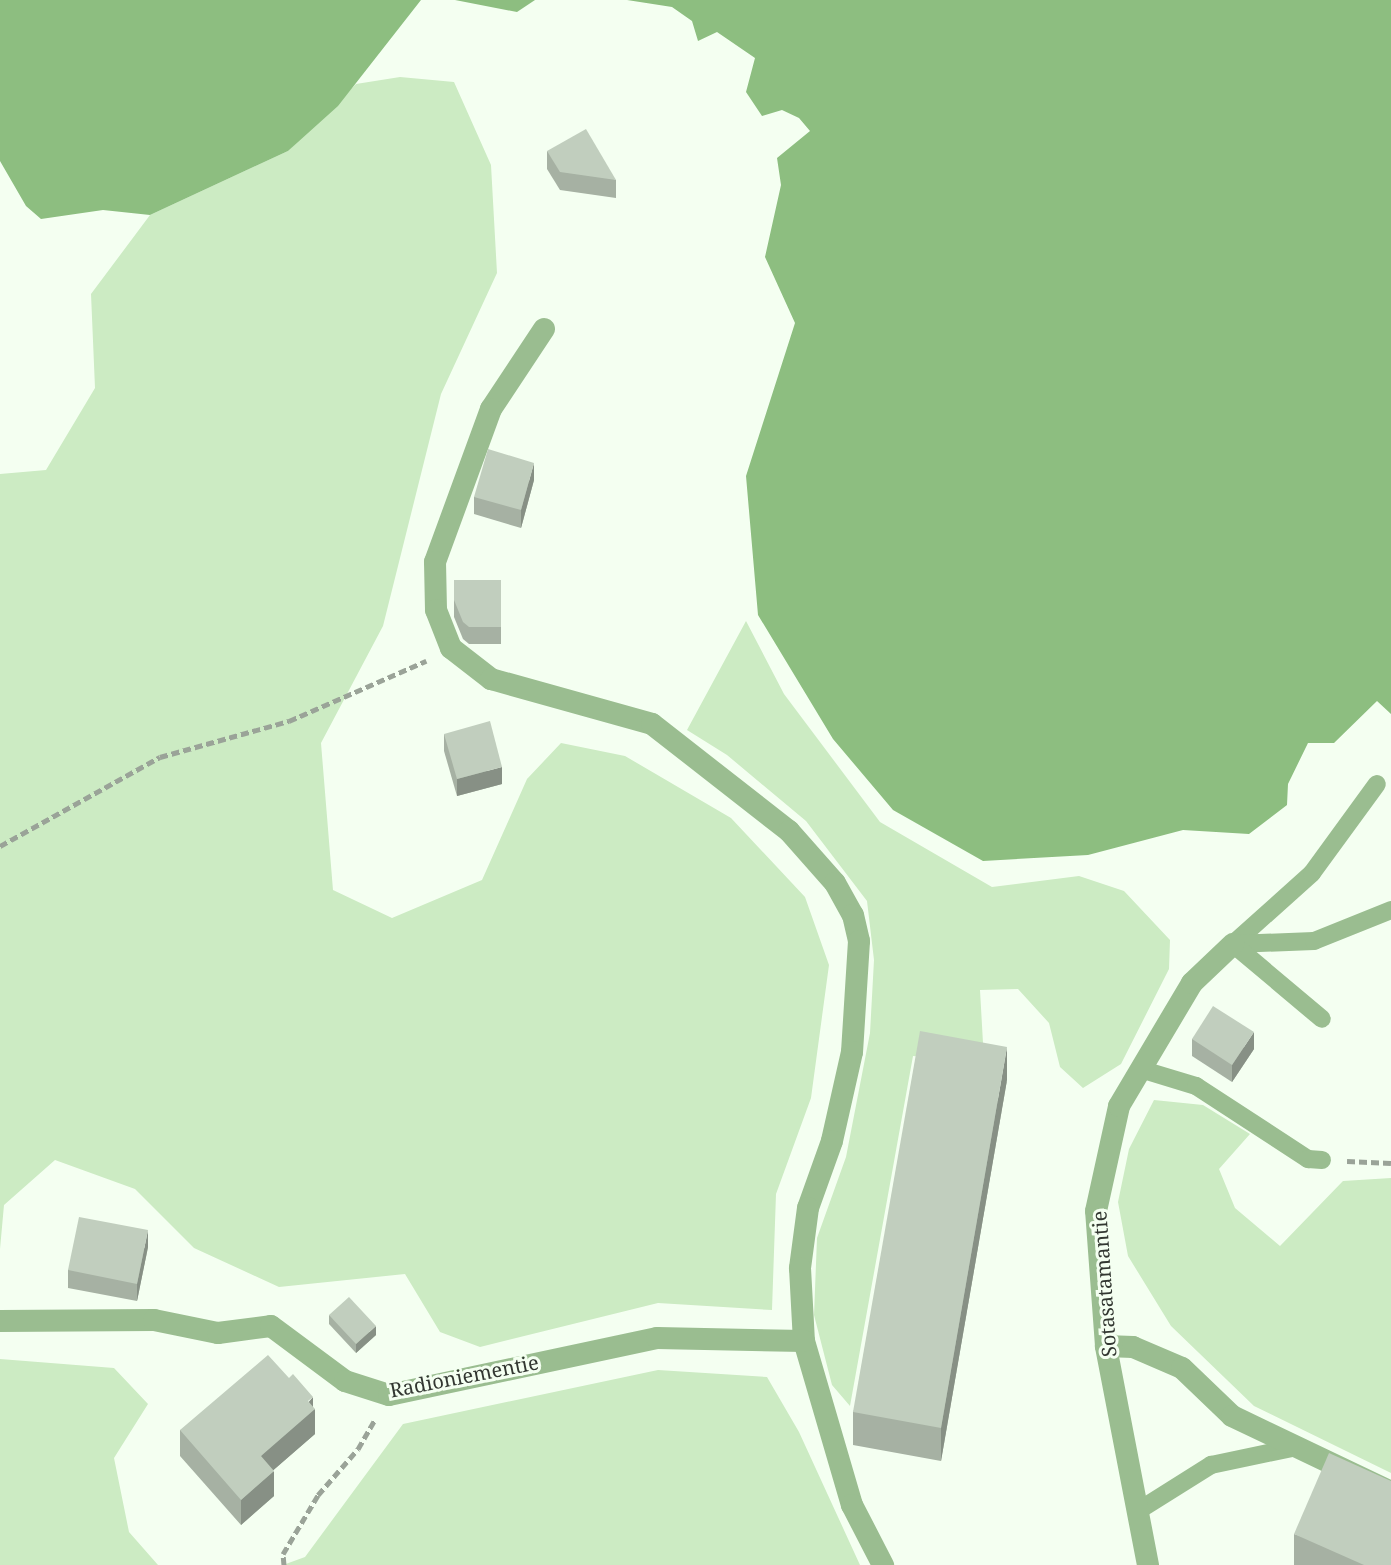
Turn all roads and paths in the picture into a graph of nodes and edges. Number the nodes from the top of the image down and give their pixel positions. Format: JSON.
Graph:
{"nodes":[{"id":1,"x":544,"y":329,"type":"dead end"},
{"id":2,"x":451,"y":648,"type":"junction"},
{"id":3,"x":1377,"y":784,"type":"dead end"},
{"id":4,"x":0,"y":846,"type":"edge"},
{"id":5,"x":1391,"y":910,"type":"edge"},
{"id":6,"x":1233,"y":944,"type":"junction"},
{"id":7,"x":1322,"y":1019,"type":"dead end"},
{"id":8,"x":1140,"y":1069,"type":"junction"},
{"id":9,"x":1322,"y":1160,"type":"joint"},
{"id":10,"x":1391,"y":1163,"type":"edge"},
{"id":11,"x":0,"y":1321,"type":"edge"},
{"id":12,"x":804,"y":1341,"type":"junction"},
{"id":13,"x":1106,"y":1346,"type":"junction"},
{"id":14,"x":389,"y":1395,"type":"junction"},
{"id":15,"x":1292,"y":1448,"type":"junction"},
{"id":16,"x":1391,"y":1492,"type":"edge"},
{"id":17,"x":1141,"y":1509,"type":"junction"},
{"id":18,"x":284,"y":1565,"type":"edge"},
{"id":19,"x":883,"y":1565,"type":"edge"},
{"id":20,"x":1148,"y":1565,"type":"edge"}],
"edges":[{"from":1,"to":2,"type":"street"},
{"from":2,"to":4,"type":"path"},
{"from":2,"to":12,"type":"street"},
{"from":3,"to":6,"type":"lane"},
{"from":5,"to":6,"type":"lane"},
{"from":6,"to":7,"type":"lane"},
{"from":6,"to":8,"type":"street","name":"Sotasatamantie"},
{"from":8,"to":9,"type":"lane"},
{"from":8,"to":13,"type":"street","name":"Sotasatamantie"},
{"from":9,"to":10,"type":"path"},
{"from":11,"to":14,"type":"street","name":"Radioniementie"},
{"from":12,"to":14,"type":"street","name":"Radioniementie"},
{"from":12,"to":19,"type":"street"},
{"from":13,"to":15,"type":"street"},
{"from":13,"to":17,"type":"street","name":"Sotasatamantie"},
{"from":14,"to":18,"type":"path"},
{"from":15,"to":16,"type":"street"},
{"from":15,"to":17,"type":"lane"},
{"from":17,"to":20,"type":"street","name":"Sotasatamantie"}]}
